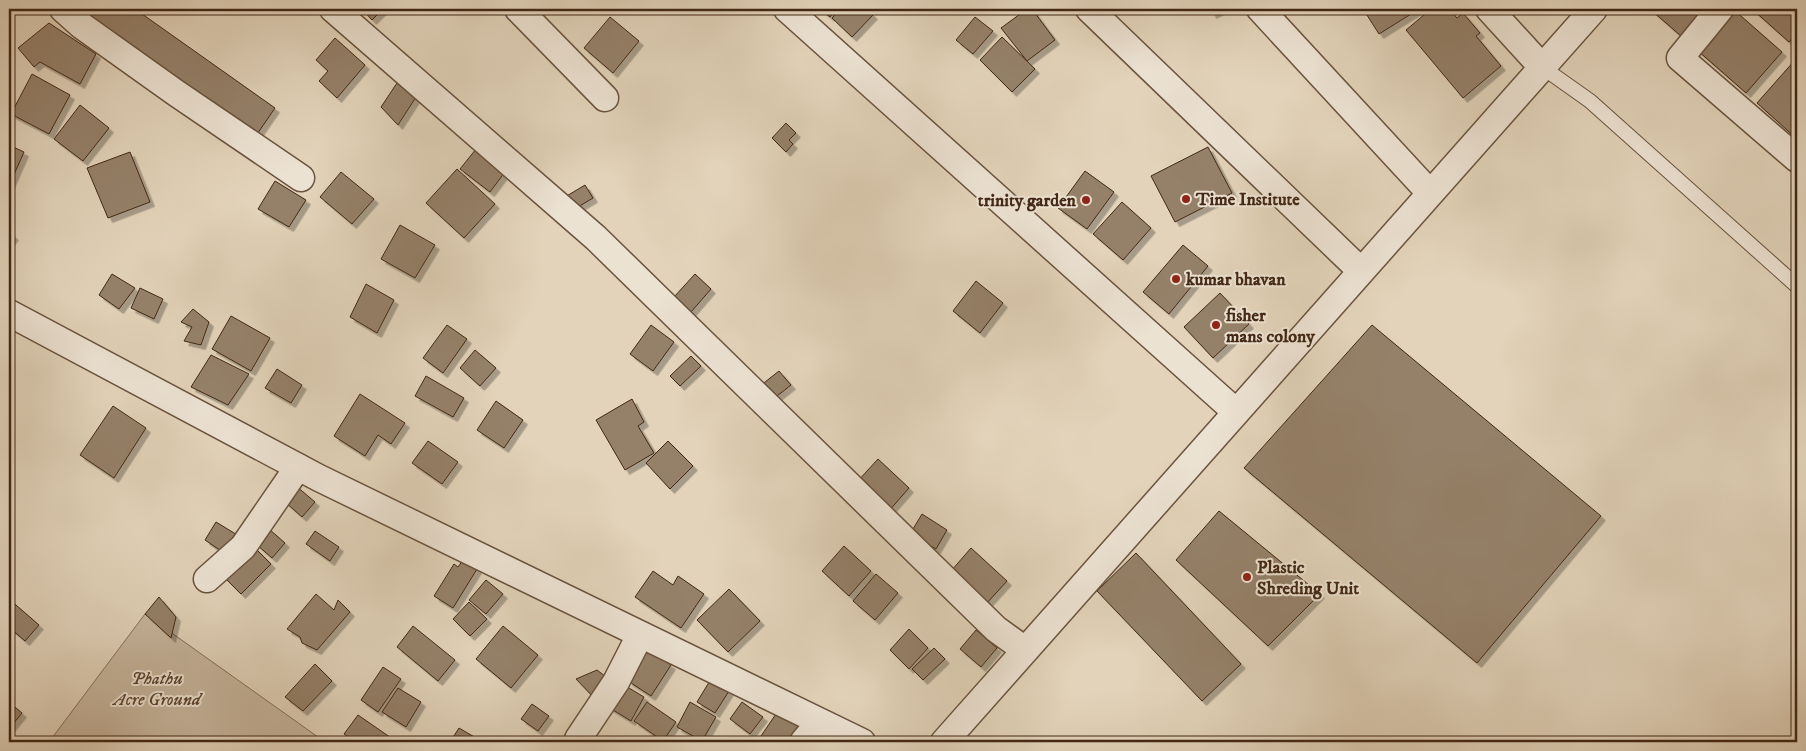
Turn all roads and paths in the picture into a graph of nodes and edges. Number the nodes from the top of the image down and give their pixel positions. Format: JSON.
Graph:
{"nodes":[{"id":1,"x":63,"y":9,"type":"edge"},
{"id":2,"x":333,"y":9,"type":"edge"},
{"id":3,"x":518,"y":9,"type":"edge"},
{"id":4,"x":787,"y":9,"type":"edge"},
{"id":5,"x":1089,"y":9,"type":"edge"},
{"id":6,"x":1260,"y":9,"type":"edge"},
{"id":7,"x":1489,"y":9,"type":"edge"},
{"id":8,"x":1594,"y":9,"type":"edge"},
{"id":9,"x":1720,"y":9,"type":"edge"},
{"id":10,"x":1542,"y":67,"type":"junction"},
{"id":11,"x":605,"y":98,"type":"dead end"},
{"id":12,"x":1797,"y":160,"type":"edge"},
{"id":13,"x":301,"y":178,"type":"dead end"},
{"id":14,"x":1430,"y":193,"type":"junction"},
{"id":15,"x":1361,"y":271,"type":"junction"},
{"id":16,"x":1797,"y":286,"type":"edge"},
{"id":17,"x":9,"y":314,"type":"edge"},
{"id":18,"x":1236,"y":412,"type":"junction"},
{"id":19,"x":298,"y":467,"type":"junction"},
{"id":20,"x":207,"y":579,"type":"dead end"},
{"id":21,"x":640,"y":635,"type":"junction"},
{"id":22,"x":1025,"y":650,"type":"junction"},
{"id":23,"x":811,"y":733,"type":"edge"},
{"id":24,"x":578,"y":739,"type":"dead end"},
{"id":25,"x":862,"y":742,"type":"edge"},
{"id":26,"x":944,"y":742,"type":"edge"}],
"edges":[{"from":1,"to":13,"type":"street"},
{"from":2,"to":22,"type":"street"},
{"from":3,"to":11,"type":"street"},
{"from":4,"to":18,"type":"street"},
{"from":5,"to":15,"type":"street"},
{"from":6,"to":14,"type":"street"},
{"from":7,"to":10,"type":"street"},
{"from":8,"to":10,"type":"street"},
{"from":9,"to":12,"type":"street"},
{"from":10,"to":14,"type":"street"},
{"from":10,"to":16,"type":"lane"},
{"from":14,"to":15,"type":"street"},
{"from":15,"to":18,"type":"street"},
{"from":17,"to":19,"type":"street"},
{"from":18,"to":22,"type":"street"},
{"from":19,"to":20,"type":"street"},
{"from":19,"to":21,"type":"street"},
{"from":21,"to":23,"type":"street"},
{"from":21,"to":24,"type":"street"},
{"from":22,"to":26,"type":"street"},
{"from":23,"to":25,"type":"street"}]}
